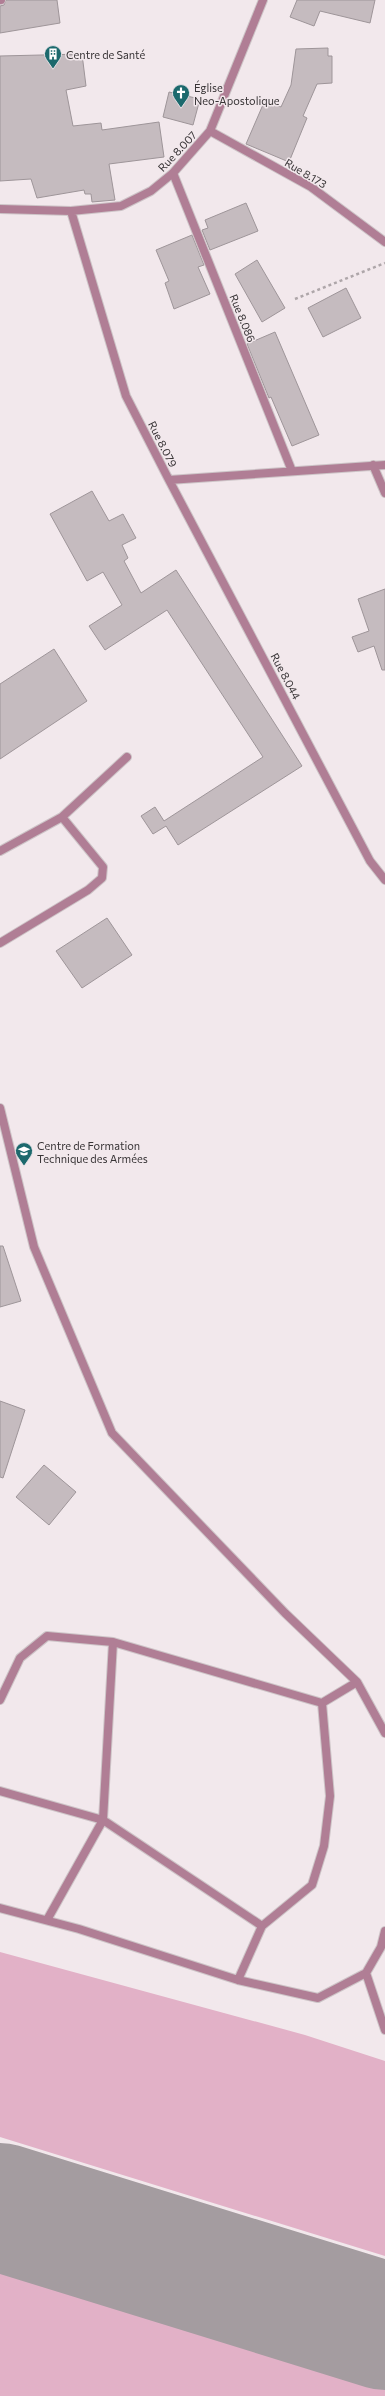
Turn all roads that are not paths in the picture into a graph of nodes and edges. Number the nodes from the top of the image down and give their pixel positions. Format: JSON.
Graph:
{"nodes":[{"id":1,"x":263,"y":0,"type":"edge"},
{"id":2,"x":210,"y":131,"type":"junction"},
{"id":3,"x":173,"y":173,"type":"junction"},
{"id":4,"x":0,"y":209,"type":"edge"},
{"id":5,"x":71,"y":211,"type":"junction"},
{"id":6,"x":385,"y":242,"type":"edge"},
{"id":7,"x":373,"y":465,"type":"junction"},
{"id":8,"x":385,"y":465,"type":"edge"},
{"id":9,"x":292,"y":471,"type":"junction"},
{"id":10,"x":169,"y":480,"type":"junction"},
{"id":11,"x":385,"y":493,"type":"edge"},
{"id":12,"x":127,"y":757,"type":"dead end"},
{"id":13,"x":62,"y":817,"type":"junction"},
{"id":14,"x":0,"y":851,"type":"edge"},
{"id":15,"x":385,"y":880,"type":"edge"},
{"id":16,"x":0,"y":943,"type":"edge"},
{"id":17,"x":0,"y":1108,"type":"edge"},
{"id":18,"x":113,"y":1642,"type":"junction"},
{"id":19,"x":357,"y":1682,"type":"junction"},
{"id":20,"x":0,"y":1700,"type":"edge"},
{"id":21,"x":322,"y":1703,"type":"junction"},
{"id":22,"x":385,"y":1733,"type":"edge"},
{"id":23,"x":0,"y":1791,"type":"edge"},
{"id":24,"x":103,"y":1820,"type":"junction"},
{"id":25,"x":0,"y":1908,"type":"edge"},
{"id":26,"x":47,"y":1920,"type":"junction"},
{"id":27,"x":262,"y":1926,"type":"junction"},
{"id":28,"x":385,"y":1931,"type":"edge"},
{"id":29,"x":366,"y":1972,"type":"junction"},
{"id":30,"x":238,"y":1980,"type":"junction"},
{"id":31,"x":385,"y":2030,"type":"edge"}],
"edges":[{"from":1,"to":2,"type":"street","name":"Rue 8.007"},
{"from":2,"to":3,"type":"street","name":"Rue 8.007"},
{"from":2,"to":6,"type":"street","name":"Rue 8.173"},
{"from":3,"to":5,"type":"street","name":"Rue 8.007"},
{"from":3,"to":9,"type":"street","name":"Rue 8.086"},
{"from":4,"to":5,"type":"street","name":"Rue 8.007"},
{"from":5,"to":10,"type":"street","name":"Rue 8.079"},
{"from":7,"to":8,"type":"street","name":"Rue 8.079"},
{"from":7,"to":9,"type":"street","name":"Rue 8.079"},
{"from":7,"to":11,"type":"street"},
{"from":9,"to":10,"type":"street","name":"Rue 8.079"},
{"from":10,"to":15,"type":"street","name":"Rue 8.044"},
{"from":12,"to":13,"type":"street"},
{"from":13,"to":14,"type":"street"},
{"from":13,"to":16,"type":"street"},
{"from":17,"to":19,"type":"street"},
{"from":18,"to":20,"type":"street"},
{"from":18,"to":21,"type":"street"},
{"from":18,"to":24,"type":"street"},
{"from":19,"to":21,"type":"street"},
{"from":19,"to":22,"type":"street"},
{"from":21,"to":27,"type":"street"},
{"from":23,"to":24,"type":"street"},
{"from":24,"to":26,"type":"street"},
{"from":24,"to":27,"type":"street"},
{"from":25,"to":26,"type":"street"},
{"from":26,"to":30,"type":"street"},
{"from":27,"to":30,"type":"street"},
{"from":28,"to":29,"type":"street"},
{"from":29,"to":30,"type":"street"},
{"from":29,"to":31,"type":"street"}]}
